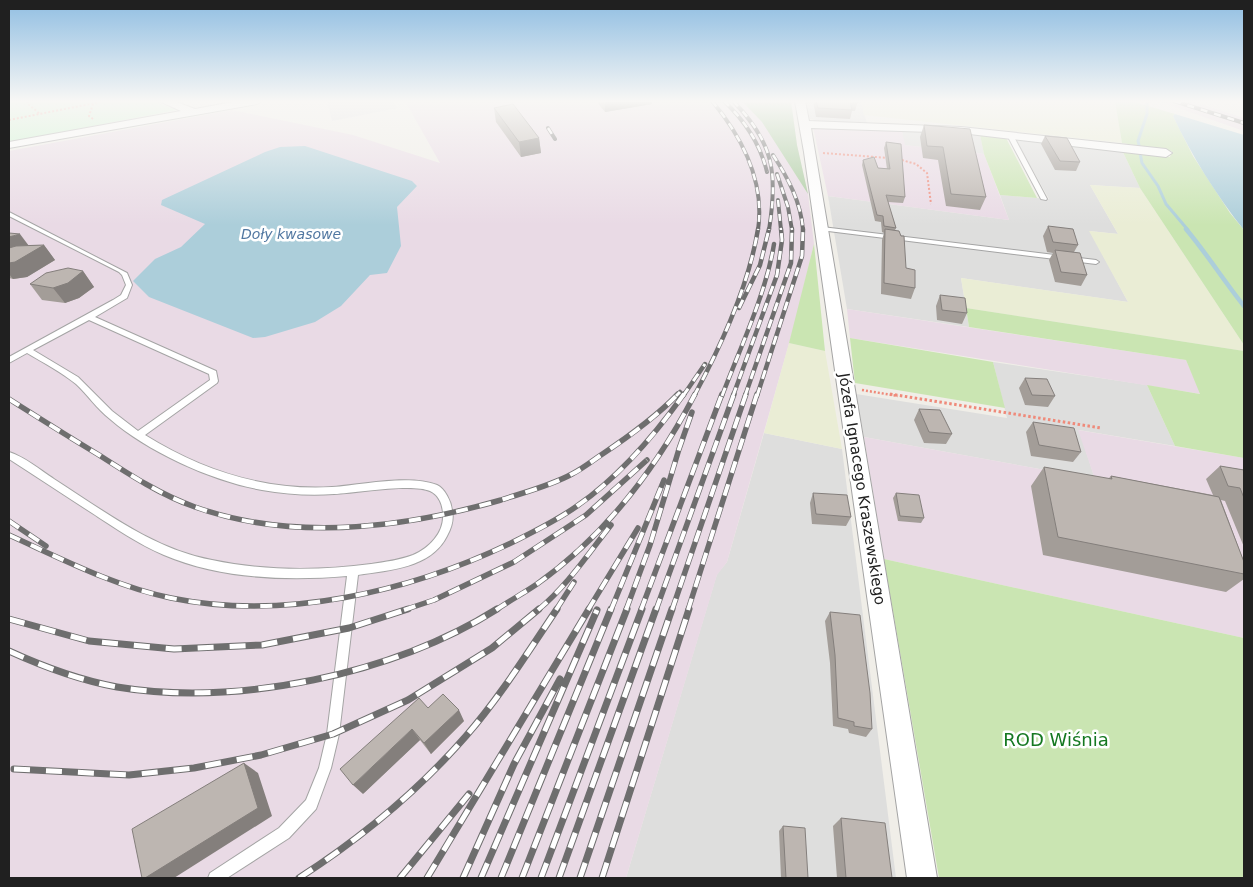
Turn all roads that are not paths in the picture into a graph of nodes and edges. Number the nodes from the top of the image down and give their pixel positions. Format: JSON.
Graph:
{"nodes":[{"id":1,"x":24,"y":142,"type":"edge"},
{"id":2,"x":808,"y":142,"type":"edge"},
{"id":3,"x":1013,"y":142,"type":"edge"},
{"id":4,"x":1083,"y":142,"type":"edge"},
{"id":5,"x":9,"y":145,"type":"edge"},
{"id":6,"x":1166,"y":153,"type":"dead end"},
{"id":7,"x":1044,"y":199,"type":"dead end"},
{"id":8,"x":9,"y":214,"type":"edge"},
{"id":9,"x":822,"y":229,"type":"junction"},
{"id":10,"x":1096,"y":262,"type":"dead end"},
{"id":11,"x":88,"y":317,"type":"junction"},
{"id":12,"x":27,"y":350,"type":"junction"},
{"id":13,"x":9,"y":360,"type":"edge"},
{"id":14,"x":139,"y":435,"type":"junction"},
{"id":15,"x":9,"y":455,"type":"edge"},
{"id":16,"x":353,"y":572,"type":"junction"},
{"id":17,"x":215,"y":878,"type":"edge"},
{"id":18,"x":922,"y":878,"type":"edge"}],
"edges":[{"from":1,"to":5,"type":"street"},
{"from":2,"to":9,"type":"street","name":"Józefa Ignacego Kraszewskiego"},
{"from":3,"to":7,"type":"lane"},
{"from":4,"to":6,"type":"street"},
{"from":8,"to":11,"type":"lane"},
{"from":9,"to":10,"type":"lane"},
{"from":9,"to":18,"type":"street","name":"Józefa Ignacego Kraszewskiego"},
{"from":11,"to":12,"type":"lane"},
{"from":11,"to":14,"type":"lane"},
{"from":12,"to":13,"type":"lane"},
{"from":12,"to":14,"type":"lane"},
{"from":14,"to":16,"type":"lane"},
{"from":15,"to":16,"type":"lane"},
{"from":16,"to":17,"type":"lane"}]}
